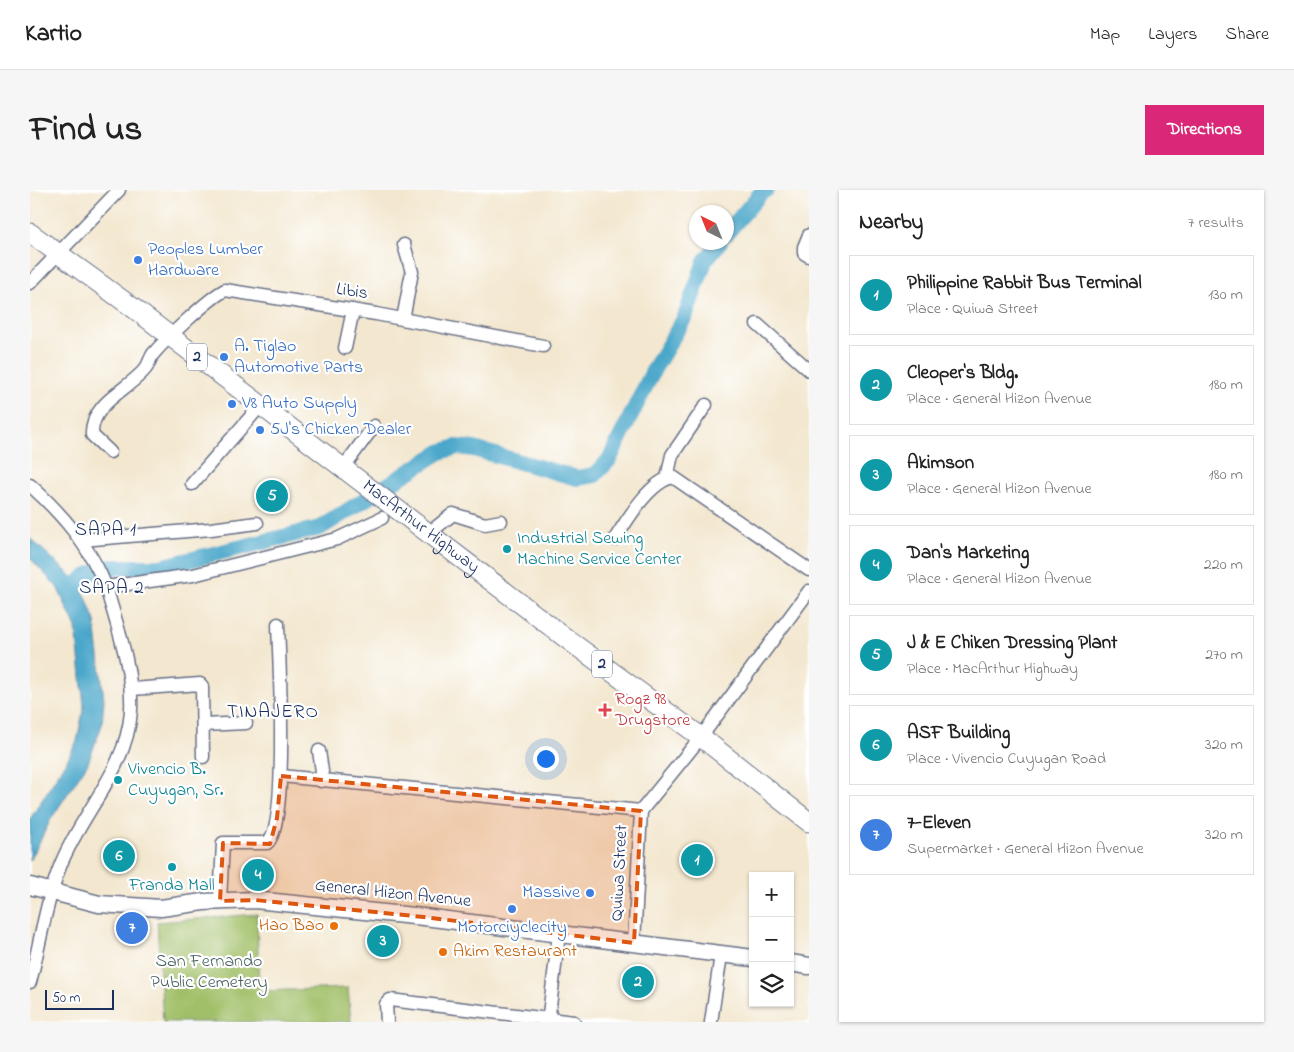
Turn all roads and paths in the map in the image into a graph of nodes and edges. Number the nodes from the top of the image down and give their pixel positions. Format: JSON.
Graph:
{"nodes":[{"id":1,"x":119,"y":190,"type":"edge"},
{"id":2,"x":30,"y":233,"type":"edge"},
{"id":3,"x":809,"y":235,"type":"edge"},
{"id":4,"x":404,"y":245,"type":"dead end"},
{"id":5,"x":59,"y":252,"type":"junction"},
{"id":6,"x":809,"y":256,"type":"edge"},
{"id":7,"x":30,"y":283,"type":"edge"},
{"id":8,"x":353,"y":310,"type":"junction"},
{"id":9,"x":403,"y":319,"type":"junction"},
{"id":10,"x":757,"y":324,"type":"dead end"},
{"id":11,"x":170,"y":337,"type":"junction"},
{"id":12,"x":543,"y":346,"type":"dead end"},
{"id":13,"x":345,"y":348,"type":"dead end"},
{"id":14,"x":809,"y":370,"type":"edge"},
{"id":15,"x":706,"y":405,"type":"dead end"},
{"id":16,"x":261,"y":406,"type":"junction"},
{"id":17,"x":374,"y":426,"type":"dead end"},
{"id":18,"x":110,"y":452,"type":"dead end"},
{"id":19,"x":343,"y":468,"type":"junction"},
{"id":20,"x":667,"y":478,"type":"junction"},
{"id":21,"x":192,"y":484,"type":"dead end"},
{"id":22,"x":30,"y":485,"type":"edge"},
{"id":23,"x":389,"y":512,"type":"junction"},
{"id":24,"x":501,"y":521,"type":"dead end"},
{"id":25,"x":257,"y":523,"type":"dead end"},
{"id":26,"x":429,"y":533,"type":"junction"},
{"id":27,"x":615,"y":539,"type":"dead end"},
{"id":28,"x":82,"y":540,"type":"junction"},
{"id":29,"x":809,"y":570,"type":"edge"},
{"id":30,"x":106,"y":586,"type":"junction"},
{"id":31,"x":809,"y":591,"type":"edge"},
{"id":32,"x":278,"y":624,"type":"dead end"},
{"id":33,"x":132,"y":689,"type":"junction"},
{"id":34,"x":246,"y":723,"type":"dead end"},
{"id":35,"x":203,"y":725,"type":"junction"},
{"id":36,"x":701,"y":737,"type":"junction"},
{"id":37,"x":318,"y":751,"type":"dead end"},
{"id":38,"x":202,"y":757,"type":"dead end"},
{"id":39,"x":280,"y":776,"type":"junction"},
{"id":40,"x":322,"y":781,"type":"junction"},
{"id":41,"x":641,"y":811,"type":"junction"},
{"id":42,"x":809,"y":822,"type":"edge"},
{"id":43,"x":30,"y":886,"type":"edge"},
{"id":44,"x":53,"y":892,"type":"junction"},
{"id":45,"x":220,"y":901,"type":"junction"},
{"id":46,"x":559,"y":934,"type":"junction"},
{"id":47,"x":634,"y":943,"type":"junction"},
{"id":48,"x":721,"y":955,"type":"junction"},
{"id":49,"x":749,"y":958,"type":"edge"},
{"id":50,"x":794,"y":964,"type":"edge"},
{"id":51,"x":809,"y":966,"type":"edge"},
{"id":52,"x":30,"y":982,"type":"edge"},
{"id":53,"x":549,"y":1020,"type":"edge"},
{"id":54,"x":387,"y":1022,"type":"edge"},
{"id":55,"x":574,"y":1022,"type":"edge"},
{"id":56,"x":711,"y":1022,"type":"edge"}],
"edges":[{"from":1,"to":5,"type":"street"},
{"from":2,"to":5,"type":"highway","name":"MacArthur Highway","number":"2"},
{"from":3,"to":6,"type":"street"},
{"from":4,"to":9,"type":"street"},
{"from":5,"to":7,"type":"street"},
{"from":5,"to":11,"type":"highway","name":"MacArthur Highway","number":"2"},
{"from":8,"to":9,"type":"street","name":"Libis"},
{"from":8,"to":11,"type":"street","name":"Libis"},
{"from":8,"to":13,"type":"street"},
{"from":9,"to":12,"type":"street","name":"Libis"},
{"from":10,"to":14,"type":"street"},
{"from":11,"to":16,"type":"highway","name":"MacArthur Highway","number":"2"},
{"from":11,"to":18,"type":"street","name":"Libis"},
{"from":15,"to":20,"type":"street"},
{"from":16,"to":19,"type":"highway","name":"MacArthur Highway","number":"2"},
{"from":16,"to":21,"type":"street"},
{"from":17,"to":19,"type":"street"},
{"from":19,"to":23,"type":"highway","name":"MacArthur Highway","number":"2"},
{"from":20,"to":27,"type":"street"},
{"from":20,"to":29,"type":"street"},
{"from":22,"to":28,"type":"street"},
{"from":23,"to":26,"type":"highway","name":"MacArthur Highway","number":"2"},
{"from":23,"to":30,"type":"street"},
{"from":24,"to":26,"type":"street"},
{"from":25,"to":28,"type":"street"},
{"from":26,"to":36,"type":"highway","name":"MacArthur Highway","number":"2"},
{"from":28,"to":30,"type":"street"},
{"from":30,"to":33,"type":"street"},
{"from":31,"to":36,"type":"street","name":"Quiwa Street"},
{"from":32,"to":39,"type":"street"},
{"from":33,"to":35,"type":"street"},
{"from":33,"to":44,"type":"street"},
{"from":34,"to":35,"type":"street"},
{"from":35,"to":38,"type":"street"},
{"from":36,"to":41,"type":"street","name":"Quiwa Street"},
{"from":36,"to":42,"type":"highway","name":"MacArthur Highway","number":"2"},
{"from":37,"to":40,"type":"street"},
{"from":39,"to":40,"type":"street"},
{"from":39,"to":45,"type":"street"},
{"from":40,"to":41,"type":"street"},
{"from":41,"to":47,"type":"street","name":"Quiwa Street"},
{"from":43,"to":44,"type":"main road","name":"General Hizon Avenue"},
{"from":44,"to":45,"type":"main road","name":"General Hizon Avenue"},
{"from":44,"to":52,"type":"street"},
{"from":45,"to":46,"type":"main road","name":"General Hizon Avenue"},
{"from":46,"to":47,"type":"main road","name":"General Hizon Avenue"},
{"from":46,"to":53,"type":"street"},
{"from":47,"to":48,"type":"main road","name":"General Hizon Avenue"},
{"from":48,"to":49,"type":"main road","name":"General Hizon Avenue"},
{"from":48,"to":56,"type":"street"},
{"from":50,"to":51,"type":"main road"},
{"from":53,"to":54,"type":"street"},
{"from":53,"to":55,"type":"street"}]}
